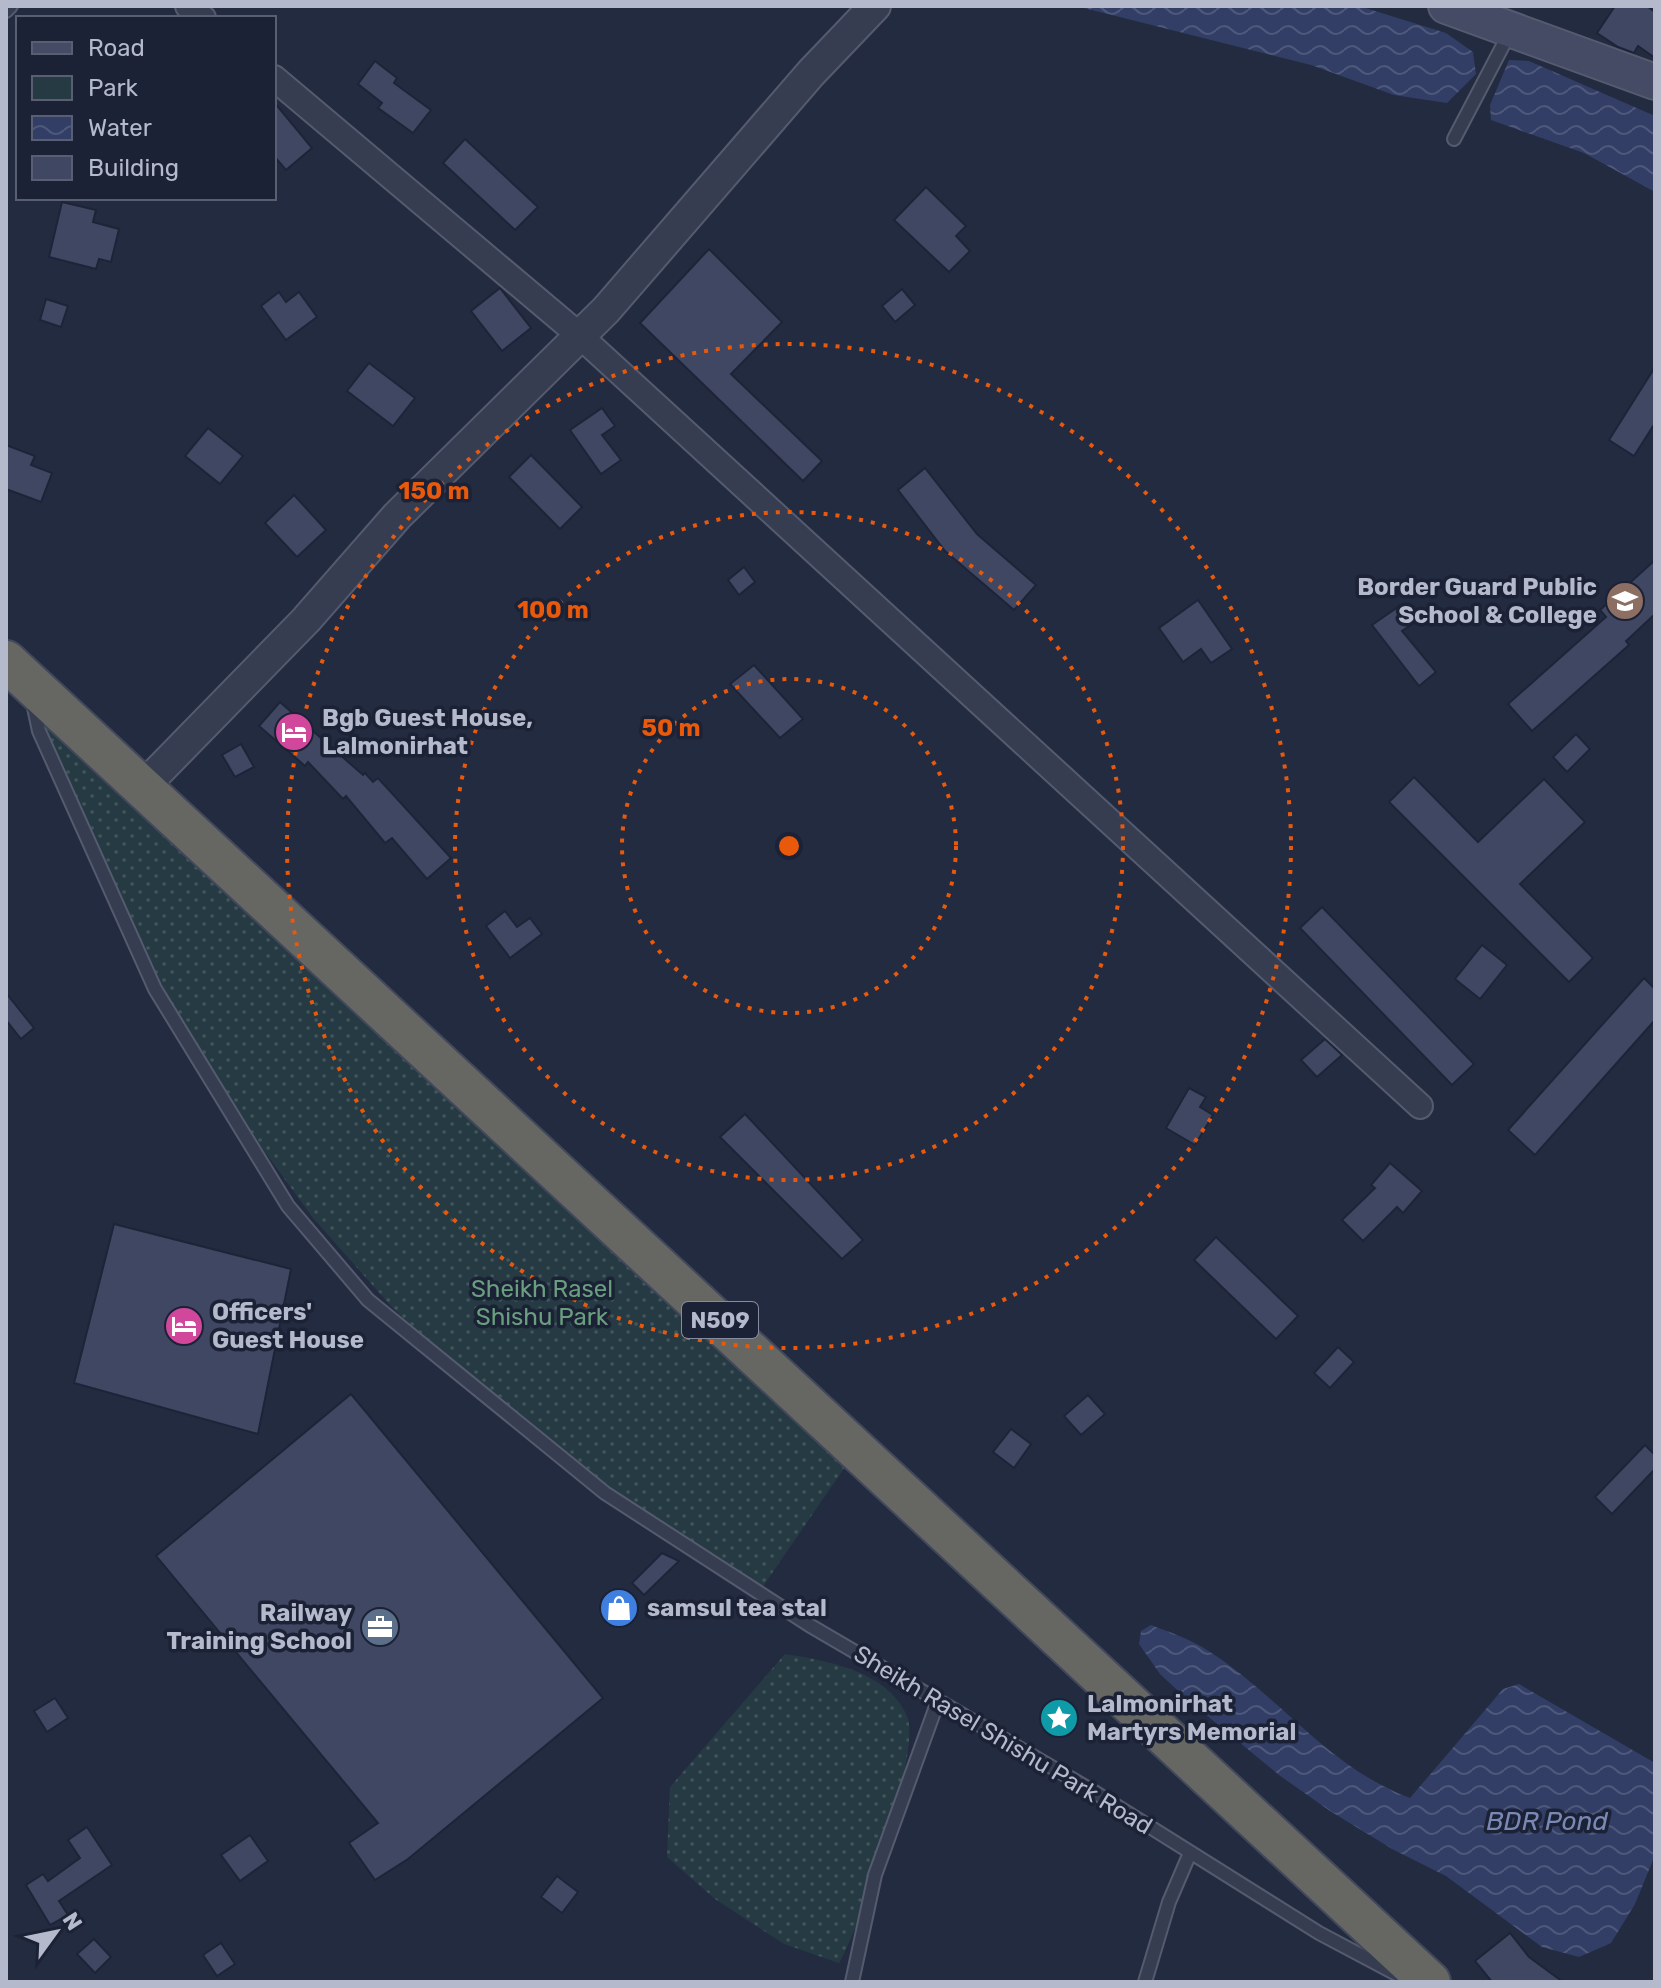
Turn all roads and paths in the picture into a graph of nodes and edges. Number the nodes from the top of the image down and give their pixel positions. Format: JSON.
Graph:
{"nodes":[{"id":1,"x":11,"y":6,"type":"edge"},
{"id":2,"x":875,"y":6,"type":"edge"},
{"id":3,"x":1451,"y":7,"type":"edge"},
{"id":4,"x":6,"y":11,"type":"edge"},
{"id":5,"x":1511,"y":29,"type":"junction"},
{"id":6,"x":276,"y":80,"type":"edge"},
{"id":7,"x":1655,"y":82,"type":"edge"},
{"id":8,"x":1454,"y":139,"type":"dead end"},
{"id":9,"x":579,"y":335,"type":"junction"},
{"id":10,"x":17,"y":671,"type":"edge"},
{"id":11,"x":143,"y":787,"type":"junction"},
{"id":12,"x":1420,"y":1106,"type":"dead end"},
{"id":13,"x":938,"y":1701,"type":"junction"},
{"id":14,"x":1190,"y":1853,"type":"junction"},
{"id":15,"x":852,"y":1982,"type":"edge"},
{"id":16,"x":1145,"y":1982,"type":"edge"},
{"id":17,"x":1414,"y":1982,"type":"edge"},
{"id":18,"x":1430,"y":1982,"type":"edge"}],
"edges":[{"from":1,"to":4,"type":"lane"},
{"from":2,"to":9,"type":"street"},
{"from":3,"to":5,"type":"main road"},
{"from":5,"to":7,"type":"main road"},
{"from":5,"to":8,"type":"lane"},
{"from":6,"to":9,"type":"street"},
{"from":9,"to":11,"type":"street"},
{"from":9,"to":12,"type":"street"},
{"from":10,"to":11,"type":"highway","number":"N509"},
{"from":10,"to":13,"type":"lane","name":"Sheikh Rasel Shishu Park Road"},
{"from":11,"to":18,"type":"highway","number":"N509"},
{"from":13,"to":14,"type":"lane","name":"Sheikh Rasel Shishu Park Road"},
{"from":13,"to":15,"type":"lane"},
{"from":14,"to":16,"type":"lane"},
{"from":14,"to":17,"type":"lane","name":"Sheikh Rasel Shishu Park Road"}]}
